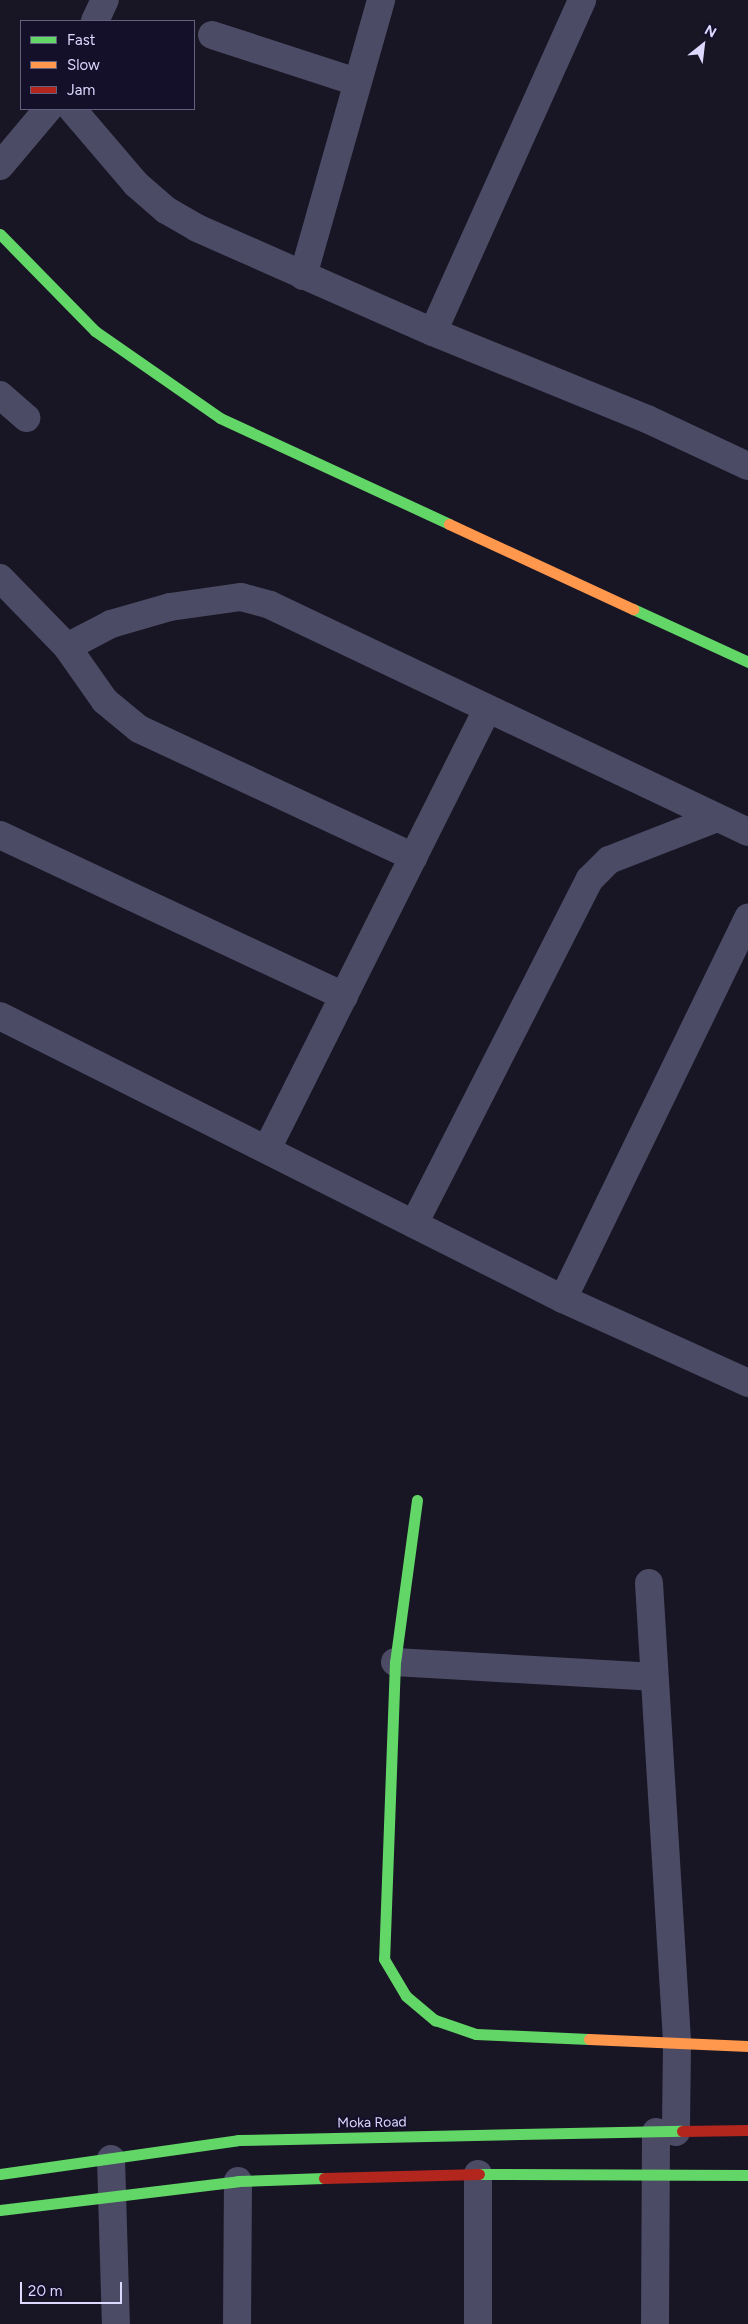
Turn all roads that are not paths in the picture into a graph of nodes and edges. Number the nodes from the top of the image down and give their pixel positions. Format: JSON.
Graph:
{"nodes":[{"id":1,"x":105,"y":0,"type":"edge"},
{"id":2,"x":381,"y":0,"type":"edge"},
{"id":3,"x":582,"y":0,"type":"edge"},
{"id":4,"x":95,"y":20,"type":"edge"},
{"id":5,"x":212,"y":35,"type":"dead end"},
{"id":6,"x":358,"y":82,"type":"junction"},
{"id":7,"x":47,"y":110,"type":"edge"},
{"id":8,"x":73,"y":110,"type":"edge"},
{"id":9,"x":0,"y":166,"type":"edge"},
{"id":10,"x":0,"y":234,"type":"edge"},
{"id":11,"x":303,"y":276,"type":"junction"},
{"id":12,"x":433,"y":332,"type":"junction"},
{"id":13,"x":0,"y":395,"type":"edge"},
{"id":14,"x":26,"y":418,"type":"dead end"},
{"id":15,"x":748,"y":466,"type":"edge"},
{"id":16,"x":0,"y":578,"type":"edge"},
{"id":17,"x":67,"y":647,"type":"junction"},
{"id":18,"x":748,"y":662,"type":"edge"},
{"id":19,"x":488,"y":710,"type":"junction"},
{"id":20,"x":717,"y":818,"type":"junction"},
{"id":21,"x":748,"y":832,"type":"edge"},
{"id":22,"x":0,"y":835,"type":"edge"},
{"id":23,"x":414,"y":857,"type":"junction"},
{"id":24,"x":748,"y":918,"type":"edge"},
{"id":25,"x":344,"y":996,"type":"junction"},
{"id":26,"x":0,"y":1016,"type":"edge"},
{"id":27,"x":266,"y":1149,"type":"junction"},
{"id":28,"x":414,"y":1224,"type":"junction"},
{"id":29,"x":563,"y":1299,"type":"junction"},
{"id":30,"x":748,"y":1383,"type":"edge"},
{"id":31,"x":417,"y":1500,"type":"dead end"},
{"id":32,"x":649,"y":1583,"type":"dead end"},
{"id":33,"x":395,"y":1662,"type":"junction"},
{"id":34,"x":652,"y":1678,"type":"junction"},
{"id":35,"x":677,"y":2045,"type":"junction"},
{"id":36,"x":748,"y":2046,"type":"edge"},
{"id":37,"x":748,"y":2130,"type":"edge"},
{"id":38,"x":666,"y":2132,"type":"junction"},
{"id":39,"x":111,"y":2158,"type":"junction"},
{"id":40,"x":656,"y":2172,"type":"junction"},
{"id":41,"x":0,"y":2174,"type":"edge"},
{"id":42,"x":478,"y":2174,"type":"junction"},
{"id":43,"x":748,"y":2175,"type":"edge"},
{"id":44,"x":238,"y":2182,"type":"junction"},
{"id":45,"x":112,"y":2195,"type":"junction"},
{"id":46,"x":0,"y":2210,"type":"edge"},
{"id":47,"x":116,"y":2324,"type":"edge"},
{"id":48,"x":238,"y":2324,"type":"edge"},
{"id":49,"x":478,"y":2324,"type":"edge"},
{"id":50,"x":655,"y":2324,"type":"edge"}],
"edges":[{"from":1,"to":4,"type":"street"},
{"from":2,"to":6,"type":"street"},
{"from":3,"to":12,"type":"street"},
{"from":5,"to":6,"type":"street"},
{"from":6,"to":11,"type":"street"},
{"from":7,"to":9,"type":"street"},
{"from":8,"to":11,"type":"street"},
{"from":10,"to":18,"type":"street"},
{"from":11,"to":12,"type":"street"},
{"from":12,"to":15,"type":"street"},
{"from":13,"to":14,"type":"street"},
{"from":16,"to":17,"type":"street"},
{"from":17,"to":19,"type":"street"},
{"from":17,"to":23,"type":"street"},
{"from":19,"to":20,"type":"street"},
{"from":19,"to":23,"type":"street"},
{"from":20,"to":21,"type":"street"},
{"from":20,"to":28,"type":"street"},
{"from":22,"to":25,"type":"street"},
{"from":23,"to":25,"type":"street"},
{"from":24,"to":29,"type":"street"},
{"from":25,"to":27,"type":"street"},
{"from":26,"to":27,"type":"street"},
{"from":27,"to":28,"type":"street"},
{"from":28,"to":29,"type":"street"},
{"from":29,"to":30,"type":"street"},
{"from":31,"to":33,"type":"street"},
{"from":32,"to":34,"type":"street"},
{"from":33,"to":34,"type":"street"},
{"from":33,"to":35,"type":"street"},
{"from":34,"to":35,"type":"street"},
{"from":35,"to":36,"type":"street"},
{"from":35,"to":38,"type":"street"},
{"from":37,"to":38,"type":"street","name":"Moka Road"},
{"from":38,"to":39,"type":"street","name":"Moka Road"},
{"from":38,"to":40,"type":"street"},
{"from":39,"to":41,"type":"street","name":"Moka Road"},
{"from":39,"to":45,"type":"street"},
{"from":40,"to":42,"type":"street"},
{"from":40,"to":43,"type":"street"},
{"from":40,"to":50,"type":"street"},
{"from":42,"to":44,"type":"street"},
{"from":42,"to":49,"type":"street"},
{"from":44,"to":45,"type":"street"},
{"from":44,"to":48,"type":"street"},
{"from":45,"to":46,"type":"street"},
{"from":45,"to":47,"type":"street"}]}
